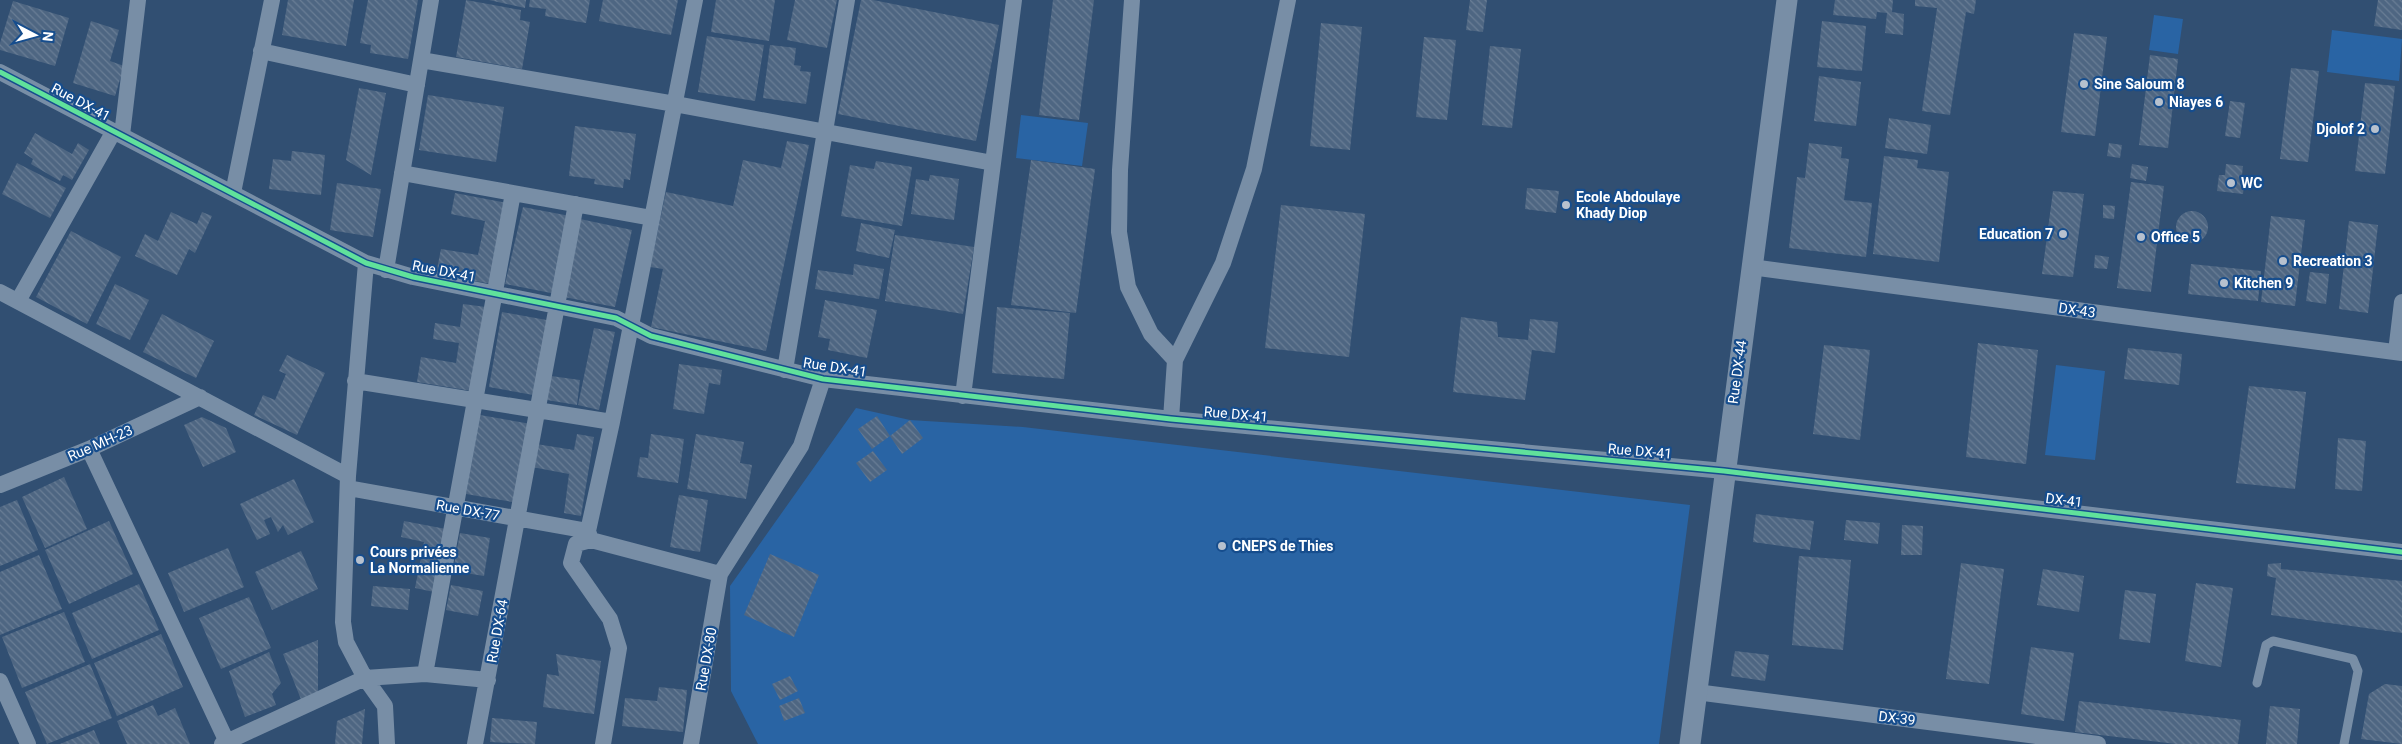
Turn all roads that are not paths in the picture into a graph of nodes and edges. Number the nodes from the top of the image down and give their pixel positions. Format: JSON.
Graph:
{"nodes":[{"id":1,"x":138,"y":0,"type":"edge"},
{"id":2,"x":272,"y":0,"type":"edge"},
{"id":3,"x":432,"y":0,"type":"edge"},
{"id":4,"x":695,"y":0,"type":"edge"},
{"id":5,"x":847,"y":0,"type":"edge"},
{"id":6,"x":1014,"y":0,"type":"edge"},
{"id":7,"x":1132,"y":0,"type":"edge"},
{"id":8,"x":1288,"y":0,"type":"edge"},
{"id":9,"x":1787,"y":0,"type":"edge"},
{"id":10,"x":261,"y":51,"type":"junction"},
{"id":11,"x":421,"y":60,"type":"junction"},
{"id":12,"x":0,"y":72,"type":"edge"},
{"id":13,"x":417,"y":85,"type":"junction"},
{"id":14,"x":675,"y":104,"type":"junction"},
{"id":15,"x":825,"y":132,"type":"junction"},
{"id":16,"x":118,"y":133,"type":"junction"},
{"id":17,"x":993,"y":163,"type":"junction"},
{"id":18,"x":402,"y":173,"type":"junction"},
{"id":19,"x":233,"y":193,"type":"junction"},
{"id":20,"x":514,"y":193,"type":"junction"},
{"id":21,"x":576,"y":204,"type":"junction"},
{"id":22,"x":652,"y":218,"type":"junction"},
{"id":23,"x":366,"y":263,"type":"junction"},
{"id":24,"x":1751,"y":266,"type":"junction"},
{"id":25,"x":386,"y":270,"type":"junction"},
{"id":26,"x":0,"y":292,"type":"edge"},
{"id":27,"x":494,"y":293,"type":"junction"},
{"id":28,"x":18,"y":301,"type":"junction"},
{"id":29,"x":2402,"y":302,"type":"edge"},
{"id":30,"x":557,"y":305,"type":"junction"},
{"id":31,"x":631,"y":326,"type":"junction"},
{"id":32,"x":2399,"y":352,"type":"edge"},
{"id":33,"x":1175,"y":360,"type":"junction"},
{"id":34,"x":785,"y":370,"type":"junction"},
{"id":35,"x":823,"y":379,"type":"junction"},
{"id":36,"x":355,"y":381,"type":"junction"},
{"id":37,"x":963,"y":396,"type":"junction"},
{"id":38,"x":200,"y":397,"type":"junction"},
{"id":39,"x":476,"y":400,"type":"junction"},
{"id":40,"x":538,"y":410,"type":"junction"},
{"id":41,"x":1170,"y":419,"type":"junction"},
{"id":42,"x":612,"y":422,"type":"junction"},
{"id":43,"x":89,"y":449,"type":"junction"},
{"id":44,"x":1724,"y":471,"type":"junction"},
{"id":45,"x":348,"y":482,"type":"junction"},
{"id":46,"x":0,"y":486,"type":"edge"},
{"id":47,"x":456,"y":508,"type":"junction"},
{"id":48,"x":518,"y":519,"type":"junction"},
{"id":49,"x":589,"y":535,"type":"junction"},
{"id":50,"x":2402,"y":552,"type":"edge"},
{"id":51,"x":720,"y":574,"type":"junction"},
{"id":52,"x":425,"y":674,"type":"junction"},
{"id":53,"x":365,"y":678,"type":"junction"},
{"id":54,"x":488,"y":680,"type":"junction"},
{"id":55,"x":0,"y":681,"type":"edge"},
{"id":56,"x":2257,"y":683,"type":"dead end"},
{"id":57,"x":1696,"y":692,"type":"junction"},
{"id":58,"x":224,"y":743,"type":"edge"},
{"id":59,"x":28,"y":744,"type":"edge"},
{"id":60,"x":387,"y":744,"type":"edge"},
{"id":61,"x":475,"y":744,"type":"edge"},
{"id":62,"x":603,"y":744,"type":"edge"},
{"id":63,"x":691,"y":744,"type":"edge"},
{"id":64,"x":1690,"y":744,"type":"edge"},
{"id":65,"x":2098,"y":744,"type":"edge"},
{"id":66,"x":2344,"y":744,"type":"edge"}],
"edges":[{"from":1,"to":16,"type":"street"},
{"from":2,"to":10,"type":"street"},
{"from":3,"to":11,"type":"street"},
{"from":4,"to":14,"type":"street"},
{"from":5,"to":15,"type":"street"},
{"from":6,"to":17,"type":"street"},
{"from":7,"to":33,"type":"street"},
{"from":8,"to":33,"type":"street"},
{"from":9,"to":24,"type":"street","name":"Rue DX-44"},
{"from":10,"to":13,"type":"street"},
{"from":10,"to":19,"type":"street"},
{"from":11,"to":13,"type":"street"},
{"from":11,"to":14,"type":"street"},
{"from":12,"to":16,"type":"street","name":"Rue DX-41"},
{"from":13,"to":18,"type":"street"},
{"from":14,"to":15,"type":"street"},
{"from":14,"to":22,"type":"street"},
{"from":15,"to":17,"type":"street"},
{"from":15,"to":34,"type":"street"},
{"from":16,"to":19,"type":"street","name":"Rue DX-41"},
{"from":16,"to":28,"type":"street"},
{"from":17,"to":37,"type":"street"},
{"from":18,"to":20,"type":"street"},
{"from":18,"to":25,"type":"street"},
{"from":19,"to":23,"type":"street","name":"Rue DX-41"},
{"from":20,"to":21,"type":"street"},
{"from":20,"to":27,"type":"street"},
{"from":21,"to":22,"type":"street"},
{"from":21,"to":30,"type":"street","name":"Rue DX-64"},
{"from":22,"to":31,"type":"street"},
{"from":23,"to":25,"type":"street","name":"Rue DX-41"},
{"from":23,"to":36,"type":"street"},
{"from":24,"to":32,"type":"street","name":"DX-43"},
{"from":24,"to":44,"type":"street","name":"Rue DX-44"},
{"from":25,"to":27,"type":"street","name":"Rue DX-41"},
{"from":26,"to":28,"type":"street","name":"Rue DX-77"},
{"from":27,"to":30,"type":"street","name":"Rue DX-41"},
{"from":27,"to":39,"type":"street"},
{"from":28,"to":38,"type":"street","name":"Rue DX-77"},
{"from":29,"to":32,"type":"street"},
{"from":30,"to":31,"type":"street","name":"Rue DX-41"},
{"from":30,"to":40,"type":"street","name":"Rue DX-64"},
{"from":31,"to":34,"type":"street","name":"Rue DX-41"},
{"from":31,"to":42,"type":"street"},
{"from":33,"to":41,"type":"street"},
{"from":34,"to":35,"type":"street","name":"Rue DX-41"},
{"from":35,"to":37,"type":"street","name":"Rue DX-41"},
{"from":35,"to":51,"type":"street"},
{"from":36,"to":39,"type":"street"},
{"from":36,"to":45,"type":"street"},
{"from":37,"to":41,"type":"street","name":"Rue DX-41"},
{"from":38,"to":43,"type":"street","name":"Rue MH-23"},
{"from":38,"to":45,"type":"street","name":"Rue DX-77"},
{"from":39,"to":40,"type":"street"},
{"from":39,"to":47,"type":"street"},
{"from":40,"to":42,"type":"street"},
{"from":40,"to":48,"type":"street","name":"Rue DX-64"},
{"from":41,"to":44,"type":"street","name":"Rue DX-41"},
{"from":42,"to":49,"type":"street"},
{"from":43,"to":46,"type":"street","name":"Rue MH-23"},
{"from":43,"to":58,"type":"street"},
{"from":44,"to":50,"type":"street","name":"DX-41"},
{"from":44,"to":57,"type":"street","name":"Rue DX-44"},
{"from":45,"to":47,"type":"street","name":"Rue DX-77"},
{"from":45,"to":53,"type":"street"},
{"from":47,"to":48,"type":"street","name":"Rue DX-77"},
{"from":47,"to":52,"type":"street"},
{"from":48,"to":49,"type":"street","name":"Rue DX-77"},
{"from":48,"to":54,"type":"street","name":"Rue DX-64"},
{"from":49,"to":51,"type":"street","name":"Rue DX-77"},
{"from":49,"to":62,"type":"street"},
{"from":51,"to":63,"type":"street","name":"Rue DX-80"},
{"from":52,"to":53,"type":"street"},
{"from":52,"to":54,"type":"street"},
{"from":53,"to":58,"type":"street"},
{"from":53,"to":60,"type":"street"},
{"from":54,"to":61,"type":"street","name":"Rue DX-64"},
{"from":55,"to":59,"type":"street"},
{"from":56,"to":66,"type":"lane"},
{"from":57,"to":64,"type":"street","name":"Rue DX-44"},
{"from":57,"to":65,"type":"street","name":"DX-39"}]}
